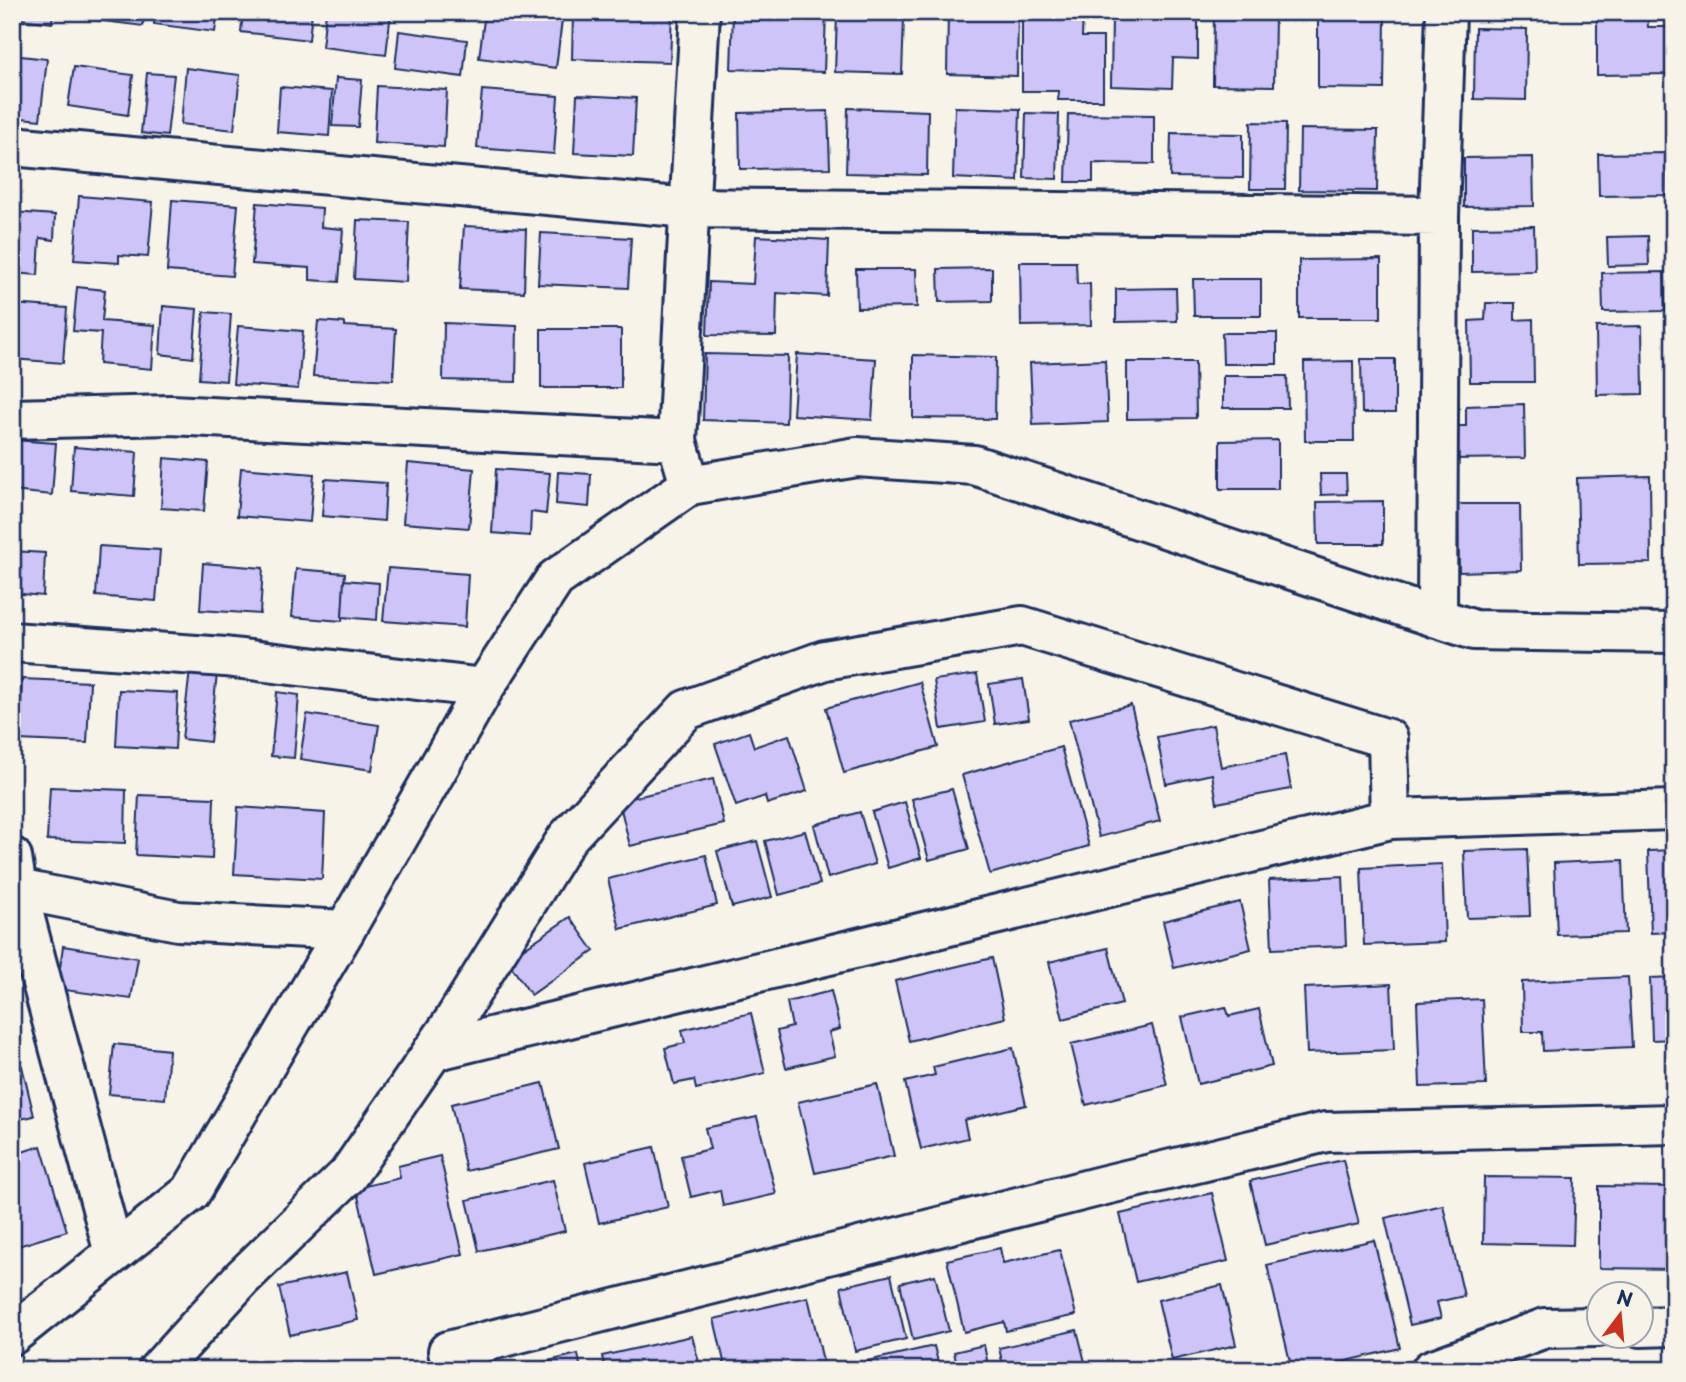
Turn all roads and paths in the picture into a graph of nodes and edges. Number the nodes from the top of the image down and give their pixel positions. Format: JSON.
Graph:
{"nodes":[{"id":1,"x":700,"y":12,"type":"edge"},
{"id":2,"x":1446,"y":12,"type":"edge"},
{"id":3,"x":12,"y":146,"type":"edge"},
{"id":4,"x":689,"y":208,"type":"junction"},
{"id":5,"x":1439,"y":216,"type":"junction"},
{"id":6,"x":12,"y":419,"type":"edge"},
{"id":7,"x":677,"y":442,"type":"junction"},
{"id":8,"x":690,"y":485,"type":"junction"},
{"id":9,"x":1437,"y":618,"type":"junction"},
{"id":10,"x":1674,"y":633,"type":"edge"},
{"id":11,"x":12,"y":642,"type":"edge"},
{"id":12,"x":484,"y":688,"type":"junction"},
{"id":13,"x":1674,"y":810,"type":"edge"},
{"id":14,"x":1390,"y":819,"type":"junction"},
{"id":15,"x":14,"y":873,"type":"edge"},
{"id":16,"x":345,"y":930,"type":"junction"},
{"id":17,"x":433,"y":1052,"type":"junction"},
{"id":18,"x":1674,"y":1124,"type":"edge"},
{"id":19,"x":114,"y":1253,"type":"junction"},
{"id":20,"x":1674,"y":1326,"type":"edge"},
{"id":21,"x":1584,"y":1327,"type":"edge"},
{"id":22,"x":1654,"y":1327,"type":"edge"},
{"id":23,"x":12,"y":1335,"type":"edge"},
{"id":24,"x":158,"y":1370,"type":"edge"},
{"id":25,"x":452,"y":1370,"type":"edge"},
{"id":26,"x":1431,"y":1370,"type":"edge"}],
"edges":[{"from":1,"to":4,"type":"street"},
{"from":2,"to":5,"type":"street"},
{"from":3,"to":4,"type":"street"},
{"from":4,"to":5,"type":"street"},
{"from":4,"to":7,"type":"street"},
{"from":5,"to":9,"type":"street"},
{"from":6,"to":7,"type":"street"},
{"from":7,"to":8,"type":"street"},
{"from":8,"to":9,"type":"street"},
{"from":8,"to":12,"type":"street"},
{"from":9,"to":10,"type":"street"},
{"from":11,"to":12,"type":"street"},
{"from":12,"to":16,"type":"street"},
{"from":13,"to":14,"type":"street"},
{"from":14,"to":17,"type":"street"},
{"from":14,"to":17,"type":"street"},
{"from":15,"to":16,"type":"street"},
{"from":15,"to":19,"type":"street"},
{"from":16,"to":19,"type":"street"},
{"from":17,"to":24,"type":"street"},
{"from":18,"to":25,"type":"street"},
{"from":19,"to":23,"type":"street"},
{"from":20,"to":22,"type":"street"},
{"from":21,"to":26,"type":"street"}]}
